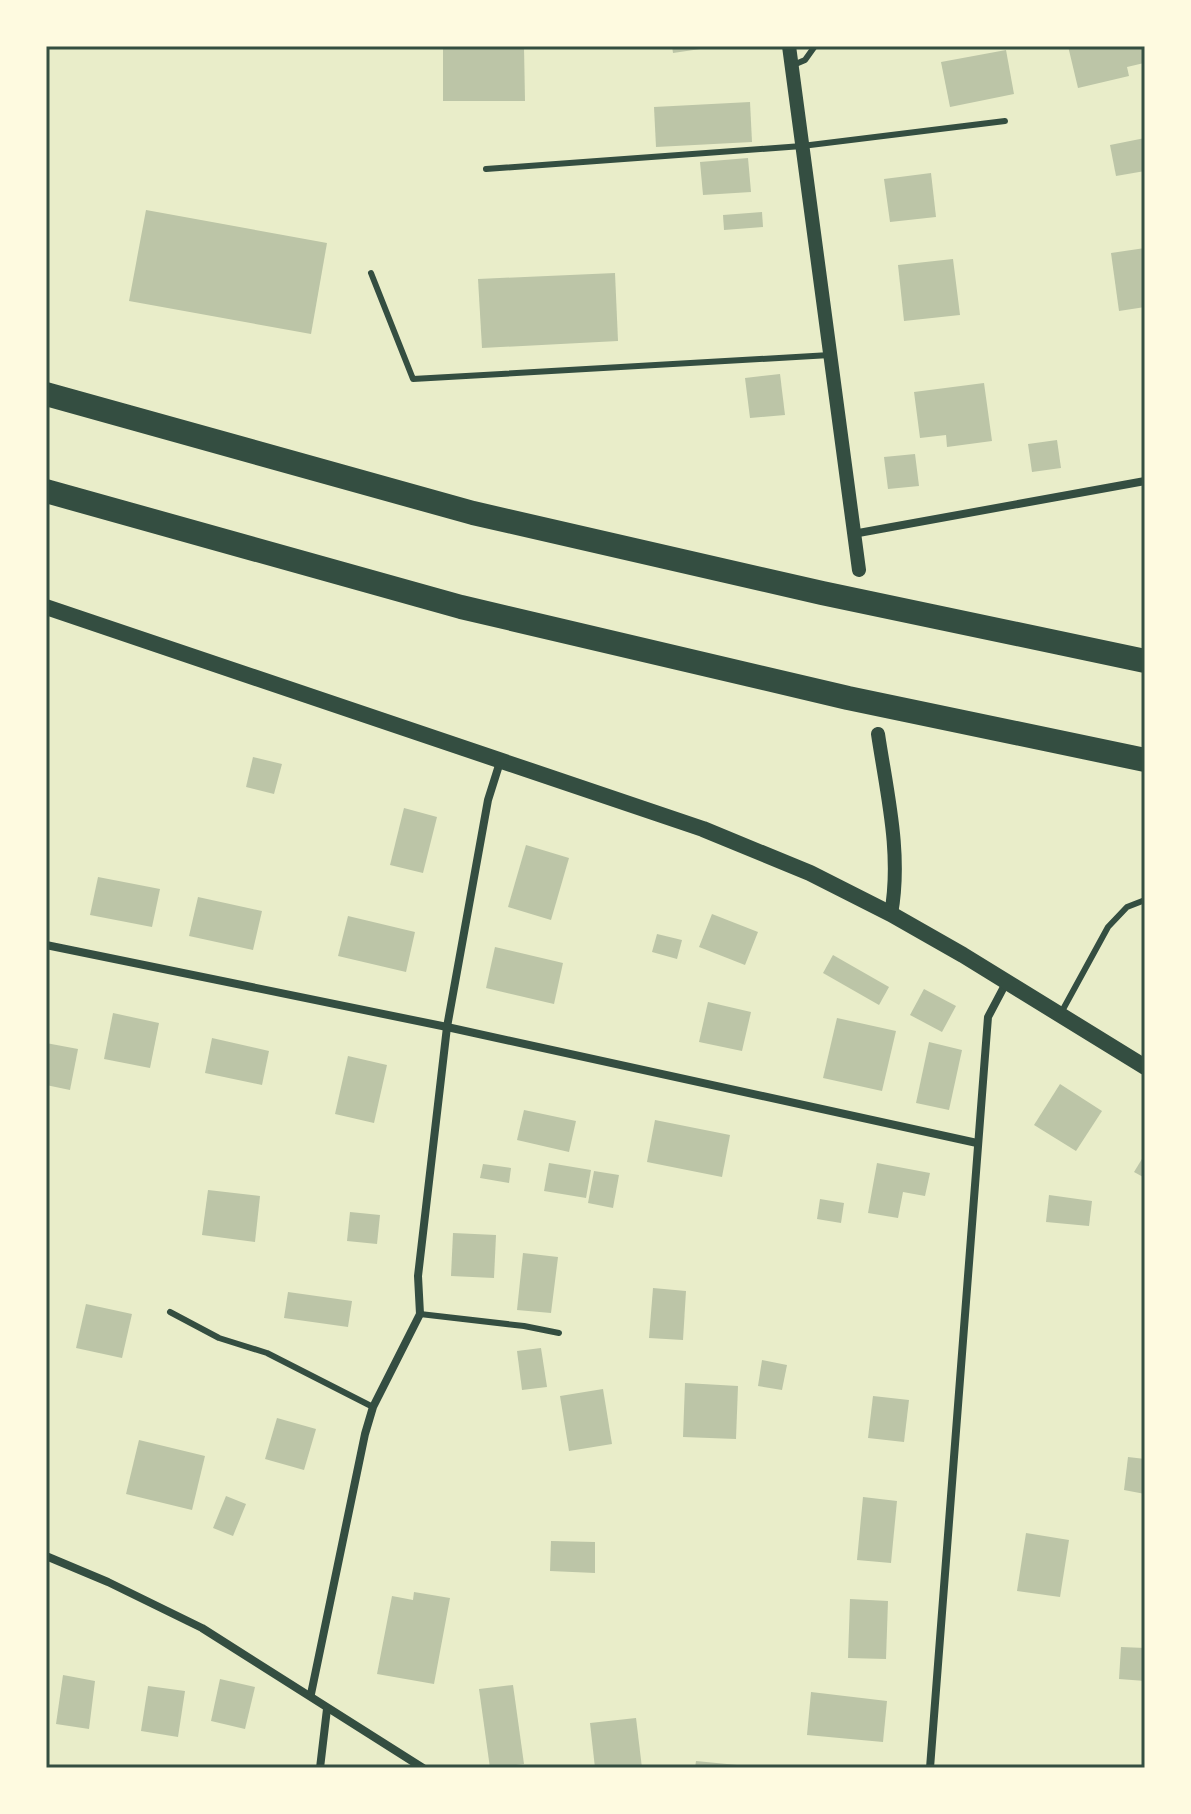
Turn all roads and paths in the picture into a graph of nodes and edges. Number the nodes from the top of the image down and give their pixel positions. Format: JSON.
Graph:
{"nodes":[{"id":1,"x":789,"y":46,"type":"edge"},
{"id":2,"x":815,"y":46,"type":"edge"},
{"id":3,"x":791,"y":66,"type":"junction"},
{"id":4,"x":1005,"y":121,"type":"dead end"},
{"id":5,"x":802,"y":146,"type":"junction"},
{"id":6,"x":486,"y":169,"type":"dead end"},
{"id":7,"x":371,"y":273,"type":"dead end"},
{"id":8,"x":830,"y":355,"type":"junction"},
{"id":9,"x":46,"y":394,"type":"edge"},
{"id":10,"x":1145,"y":481,"type":"edge"},
{"id":11,"x":46,"y":491,"type":"edge"},
{"id":12,"x":853,"y":534,"type":"junction"},
{"id":13,"x":859,"y":570,"type":"dead end"},
{"id":14,"x":46,"y":607,"type":"edge"},
{"id":15,"x":1145,"y":661,"type":"edge"},
{"id":16,"x":878,"y":734,"type":"dead end"},
{"id":17,"x":1145,"y":760,"type":"edge"},
{"id":18,"x":500,"y":762,"type":"junction"},
{"id":19,"x":1145,"y":900,"type":"edge"},
{"id":20,"x":891,"y":914,"type":"junction"},
{"id":21,"x":46,"y":945,"type":"edge"},
{"id":22,"x":1006,"y":983,"type":"junction"},
{"id":23,"x":1060,"y":1015,"type":"junction"},
{"id":24,"x":447,"y":1027,"type":"junction"},
{"id":25,"x":1145,"y":1067,"type":"edge"},
{"id":26,"x":977,"y":1143,"type":"junction"},
{"id":27,"x":170,"y":1312,"type":"dead end"},
{"id":28,"x":420,"y":1314,"type":"junction"},
{"id":29,"x":559,"y":1333,"type":"dead end"},
{"id":30,"x":373,"y":1407,"type":"junction"},
{"id":31,"x":46,"y":1556,"type":"edge"},
{"id":32,"x":311,"y":1694,"type":"junction"},
{"id":33,"x":327,"y":1709,"type":"junction"},
{"id":34,"x":320,"y":1768,"type":"edge"},
{"id":35,"x":423,"y":1768,"type":"edge"},
{"id":36,"x":930,"y":1768,"type":"edge"}],
"edges":[{"from":1,"to":3,"type":"street"},
{"from":2,"to":3,"type":"lane"},
{"from":3,"to":5,"type":"street"},
{"from":4,"to":5,"type":"lane"},
{"from":5,"to":6,"type":"lane"},
{"from":5,"to":8,"type":"street"},
{"from":7,"to":8,"type":"lane"},
{"from":8,"to":12,"type":"street"},
{"from":9,"to":15,"type":"highway"},
{"from":10,"to":12,"type":"street"},
{"from":11,"to":17,"type":"highway"},
{"from":12,"to":13,"type":"street"},
{"from":14,"to":18,"type":"main road"},
{"from":16,"to":20,"type":"street"},
{"from":18,"to":20,"type":"main road"},
{"from":18,"to":24,"type":"street"},
{"from":19,"to":23,"type":"lane"},
{"from":20,"to":22,"type":"main road"},
{"from":21,"to":24,"type":"street"},
{"from":22,"to":23,"type":"main road"},
{"from":22,"to":26,"type":"street"},
{"from":23,"to":25,"type":"main road"},
{"from":24,"to":26,"type":"street"},
{"from":24,"to":28,"type":"street"},
{"from":26,"to":36,"type":"street"},
{"from":27,"to":30,"type":"lane"},
{"from":28,"to":29,"type":"lane"},
{"from":28,"to":30,"type":"street"},
{"from":30,"to":32,"type":"street"},
{"from":31,"to":32,"type":"street"},
{"from":32,"to":33,"type":"street"},
{"from":33,"to":34,"type":"street"},
{"from":33,"to":35,"type":"street"}]}
